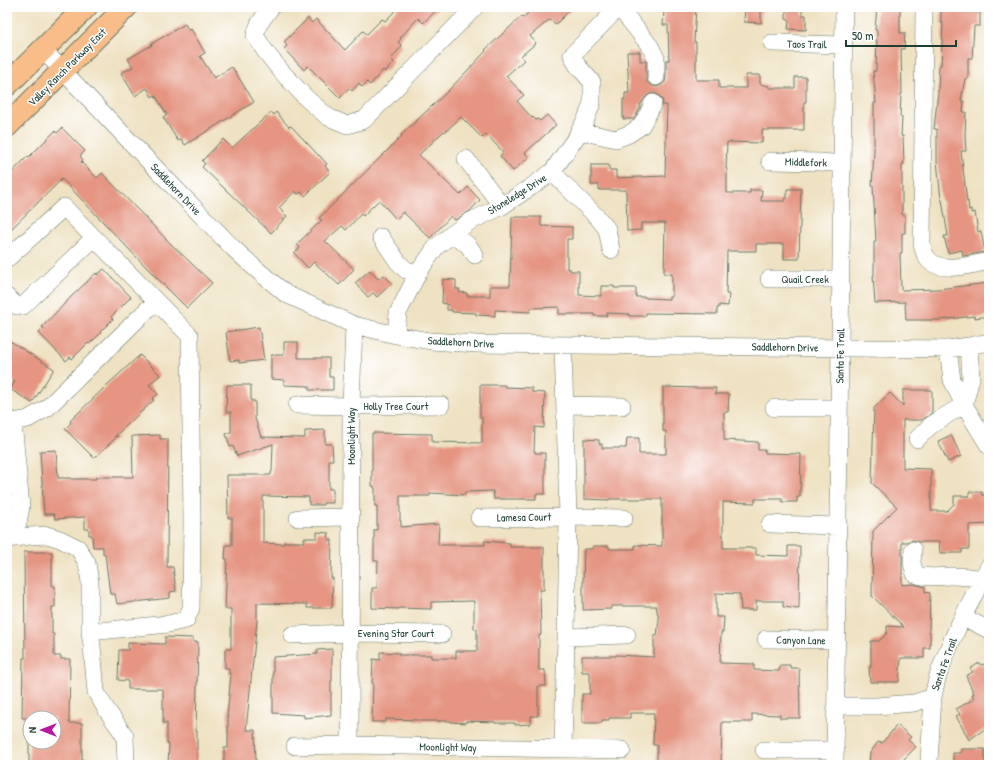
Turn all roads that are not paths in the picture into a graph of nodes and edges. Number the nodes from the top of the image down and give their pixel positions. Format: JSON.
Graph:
{"nodes":[{"id":1,"x":86,"y":7,"type":"edge"},
{"id":2,"x":126,"y":7,"type":"edge"},
{"id":3,"x":272,"y":7,"type":"edge"},
{"id":4,"x":475,"y":7,"type":"edge"},
{"id":5,"x":619,"y":7,"type":"edge"},
{"id":6,"x":844,"y":7,"type":"edge"},
{"id":7,"x":924,"y":7,"type":"edge"},
{"id":8,"x":772,"y":43,"type":"dead end"},
{"id":9,"x":843,"y":45,"type":"junction"},
{"id":10,"x":42,"y":50,"type":"junction"},
{"id":11,"x":63,"y":72,"type":"junction"},
{"id":12,"x":656,"y":77,"type":"dead end"},
{"id":13,"x":7,"y":85,"type":"edge"},
{"id":14,"x":653,"y":103,"type":"dead end"},
{"id":15,"x":7,"y":126,"type":"edge"},
{"id":16,"x":580,"y":131,"type":"junction"},
{"id":17,"x":466,"y":159,"type":"dead end"},
{"id":18,"x":770,"y":161,"type":"dead end"},
{"id":19,"x":842,"y":164,"type":"junction"},
{"id":20,"x":552,"y":172,"type":"junction"},
{"id":21,"x":502,"y":206,"type":"junction"},
{"id":22,"x":451,"y":235,"type":"junction"},
{"id":23,"x":381,"y":237,"type":"dead end"},
{"id":24,"x":94,"y":238,"type":"junction"},
{"id":25,"x":611,"y":250,"type":"dead end"},
{"id":26,"x":475,"y":255,"type":"dead end"},
{"id":27,"x":7,"y":258,"type":"edge"},
{"id":28,"x":989,"y":261,"type":"edge"},
{"id":29,"x":418,"y":273,"type":"junction"},
{"id":30,"x":769,"y":279,"type":"dead end"},
{"id":31,"x":841,"y":280,"type":"junction"},
{"id":32,"x":7,"y":297,"type":"edge"},
{"id":33,"x":155,"y":302,"type":"junction"},
{"id":34,"x":354,"y":325,"type":"junction"},
{"id":35,"x":396,"y":335,"type":"junction"},
{"id":36,"x":989,"y":342,"type":"edge"},
{"id":37,"x":563,"y":345,"type":"junction"},
{"id":38,"x":969,"y":346,"type":"junction"},
{"id":39,"x":840,"y":348,"type":"junction"},
{"id":40,"x":948,"y":349,"type":"junction"},
{"id":41,"x":297,"y":405,"type":"dead end"},
{"id":42,"x":566,"y":405,"type":"junction"},
{"id":43,"x":964,"y":405,"type":"junction"},
{"id":44,"x":351,"y":406,"type":"junction"},
{"id":45,"x":441,"y":406,"type":"dead end"},
{"id":46,"x":622,"y":406,"type":"dead end"},
{"id":47,"x":774,"y":408,"type":"dead end"},
{"id":48,"x":839,"y":408,"type":"junction"},
{"id":49,"x":10,"y":420,"type":"edge"},
{"id":50,"x":917,"y":439,"type":"dead end"},
{"id":51,"x":989,"y":446,"type":"edge"},
{"id":52,"x":351,"y":517,"type":"junction"},
{"id":53,"x":568,"y":517,"type":"junction"},
{"id":54,"x":298,"y":518,"type":"dead end"},
{"id":55,"x":479,"y":518,"type":"dead end"},
{"id":56,"x":624,"y":518,"type":"dead end"},
{"id":57,"x":770,"y":524,"type":"dead end"},
{"id":58,"x":838,"y":526,"type":"junction"},
{"id":59,"x":8,"y":539,"type":"edge"},
{"id":60,"x":913,"y":550,"type":"dead end"},
{"id":61,"x":986,"y":572,"type":"edge"},
{"id":62,"x":963,"y":617,"type":"junction"},
{"id":63,"x":989,"y":630,"type":"edge"},
{"id":64,"x":90,"y":632,"type":"junction"},
{"id":65,"x":350,"y":633,"type":"junction"},
{"id":66,"x":442,"y":634,"type":"dead end"},
{"id":67,"x":292,"y":635,"type":"dead end"},
{"id":68,"x":627,"y":635,"type":"dead end"},
{"id":69,"x":566,"y":637,"type":"junction"},
{"id":70,"x":766,"y":639,"type":"dead end"},
{"id":71,"x":837,"y":640,"type":"junction"},
{"id":72,"x":933,"y":697,"type":"junction"},
{"id":73,"x":836,"y":706,"type":"junction"},
{"id":74,"x":350,"y":745,"type":"junction"},
{"id":75,"x":296,"y":746,"type":"dead end"},
{"id":76,"x":563,"y":748,"type":"junction"},
{"id":77,"x":622,"y":750,"type":"dead end"},
{"id":78,"x":764,"y":750,"type":"dead end"},
{"id":79,"x":836,"y":758,"type":"edge"},
{"id":80,"x":929,"y":761,"type":"dead end"},
{"id":81,"x":126,"y":765,"type":"edge"}],
"edges":[{"from":1,"to":10,"type":"main road"},
{"from":2,"to":11,"type":"main road","name":"Valley Ranch Parkway East"},
{"from":3,"to":4,"type":"street"},
{"from":5,"to":12,"type":"street"},
{"from":5,"to":16,"type":"street","name":"Stoneledge Drive"},
{"from":6,"to":9,"type":"street","name":"Santa Fe Trail"},
{"from":7,"to":28,"type":"street"},
{"from":8,"to":9,"type":"street","name":"Taos Trail"},
{"from":9,"to":19,"type":"street","name":"Santa Fe Trail"},
{"from":10,"to":11,"type":"street","name":"Saddlehorn Drive"},
{"from":10,"to":13,"type":"main road"},
{"from":11,"to":15,"type":"main road","name":"Valley Ranch Parkway East"},
{"from":11,"to":34,"type":"street","name":"Saddlehorn Drive"},
{"from":14,"to":16,"type":"street"},
{"from":16,"to":20,"type":"street","name":"Stoneledge Drive"},
{"from":17,"to":21,"type":"street"},
{"from":18,"to":19,"type":"street","name":"Middlefork"},
{"from":19,"to":31,"type":"street","name":"Santa Fe Trail"},
{"from":20,"to":21,"type":"street","name":"Stoneledge Drive"},
{"from":20,"to":25,"type":"street"},
{"from":21,"to":22,"type":"street","name":"Stoneledge Drive"},
{"from":22,"to":26,"type":"street"},
{"from":22,"to":29,"type":"street","name":"Stoneledge Drive"},
{"from":23,"to":29,"type":"street"},
{"from":24,"to":27,"type":"street"},
{"from":24,"to":32,"type":"street"},
{"from":24,"to":33,"type":"street"},
{"from":29,"to":35,"type":"street","name":"Stoneledge Drive"},
{"from":30,"to":31,"type":"street","name":"Quail Creek"},
{"from":31,"to":39,"type":"street","name":"Santa Fe Trail"},
{"from":33,"to":49,"type":"street"},
{"from":33,"to":64,"type":"street"},
{"from":34,"to":35,"type":"street","name":"Saddlehorn Drive"},
{"from":34,"to":44,"type":"street","name":"Moonlight Way"},
{"from":35,"to":37,"type":"street","name":"Saddlehorn Drive"},
{"from":36,"to":38,"type":"street","name":"Saddlehorn Drive"},
{"from":37,"to":39,"type":"street","name":"Saddlehorn Drive"},
{"from":37,"to":42,"type":"street"},
{"from":38,"to":40,"type":"street","name":"Saddlehorn Drive"},
{"from":38,"to":43,"type":"street"},
{"from":39,"to":40,"type":"street","name":"Saddlehorn Drive"},
{"from":39,"to":48,"type":"street","name":"Santa Fe Trail"},
{"from":40,"to":43,"type":"street"},
{"from":41,"to":44,"type":"street","name":"Holly Tree Court"},
{"from":42,"to":46,"type":"street"},
{"from":42,"to":53,"type":"street"},
{"from":43,"to":50,"type":"street"},
{"from":43,"to":51,"type":"street"},
{"from":44,"to":45,"type":"street","name":"Holly Tree Court"},
{"from":44,"to":52,"type":"street","name":"Moonlight Way"},
{"from":47,"to":48,"type":"street"},
{"from":48,"to":58,"type":"street","name":"Santa Fe Trail"},
{"from":49,"to":59,"type":"street"},
{"from":52,"to":54,"type":"street"},
{"from":52,"to":65,"type":"street","name":"Moonlight Way"},
{"from":53,"to":55,"type":"street","name":"Lamesa Court"},
{"from":53,"to":56,"type":"street","name":"Lamesa Court"},
{"from":53,"to":69,"type":"street"},
{"from":57,"to":58,"type":"street"},
{"from":58,"to":71,"type":"street","name":"Santa Fe Trail"},
{"from":59,"to":64,"type":"street"},
{"from":60,"to":61,"type":"street"},
{"from":61,"to":62,"type":"street","name":"Santa Fe Trail"},
{"from":62,"to":63,"type":"street"},
{"from":62,"to":72,"type":"street","name":"Santa Fe Trail"},
{"from":64,"to":81,"type":"street"},
{"from":65,"to":66,"type":"street","name":"Evening Star Court"},
{"from":65,"to":67,"type":"street","name":"Evening Star Court"},
{"from":65,"to":74,"type":"street","name":"Moonlight Way"},
{"from":68,"to":69,"type":"street"},
{"from":69,"to":76,"type":"street"},
{"from":70,"to":71,"type":"street","name":"Canyon Lane"},
{"from":71,"to":73,"type":"street","name":"Santa Fe Trail"},
{"from":72,"to":73,"type":"street","name":"Santa Fe Trail"},
{"from":72,"to":80,"type":"street"},
{"from":73,"to":79,"type":"street","name":"Santa Fe Trail"},
{"from":74,"to":75,"type":"street"},
{"from":74,"to":76,"type":"street","name":"Moonlight Way"},
{"from":76,"to":77,"type":"street","name":"Moonlight Way"},
{"from":78,"to":79,"type":"street"}]}
